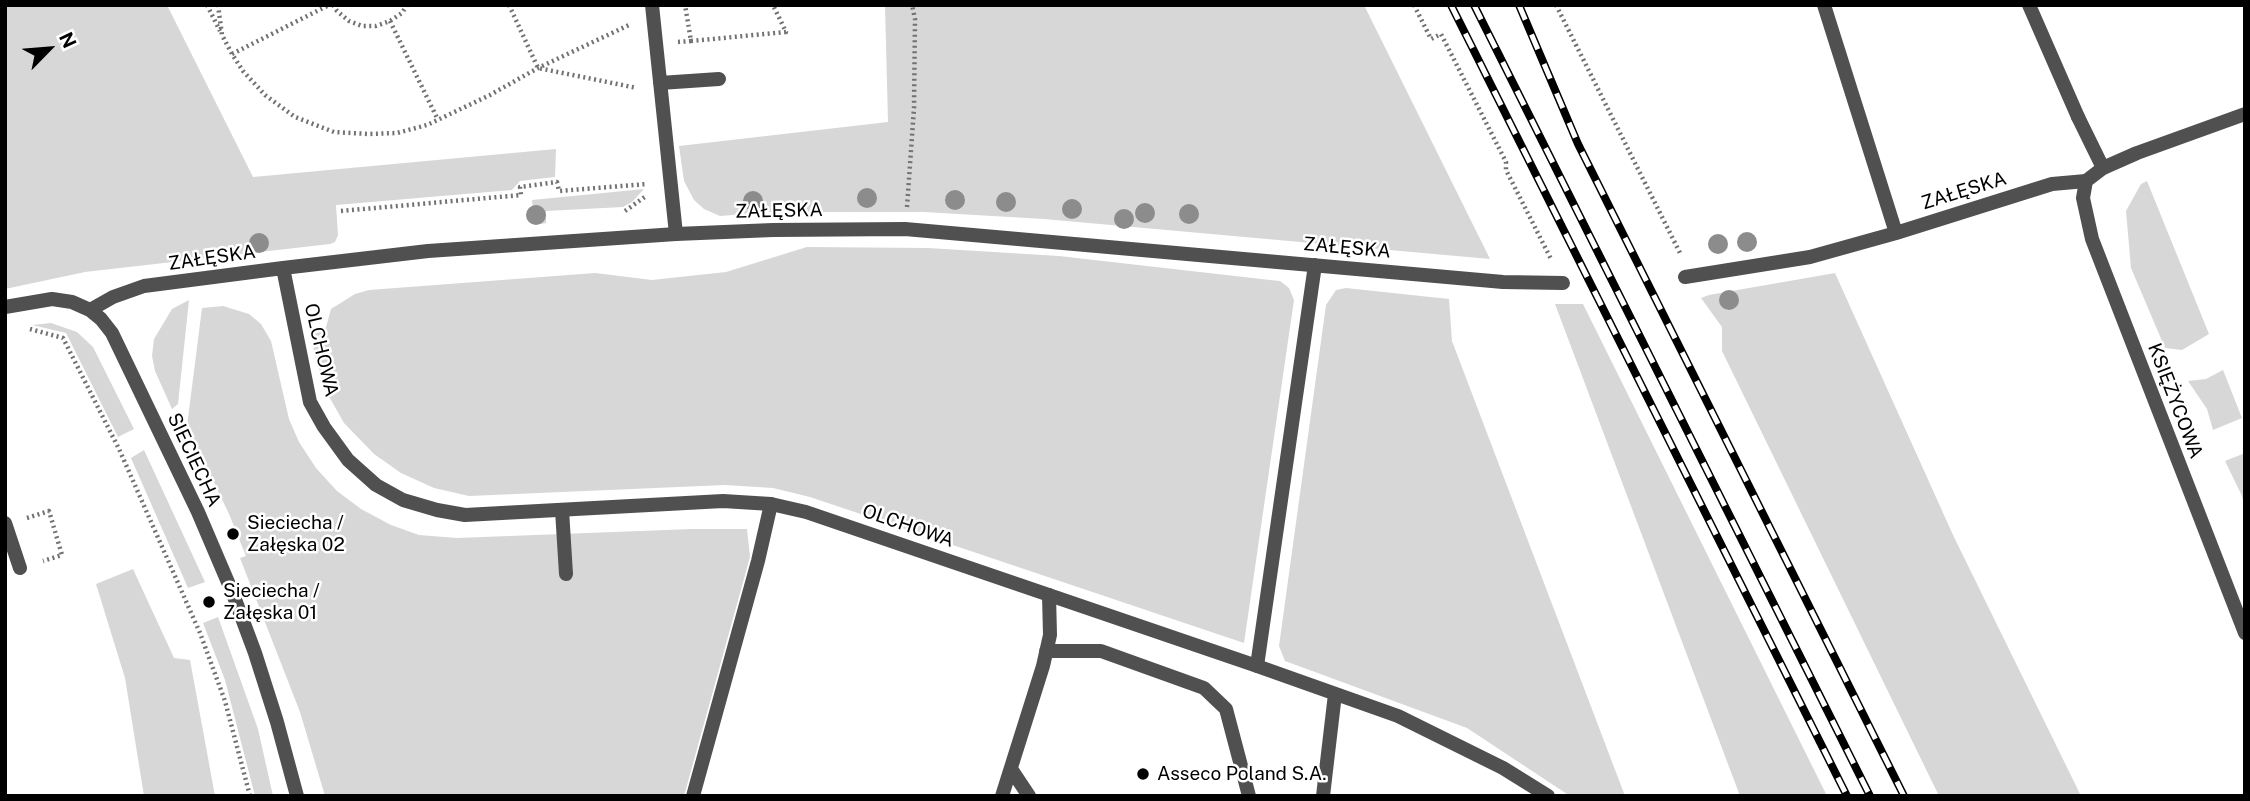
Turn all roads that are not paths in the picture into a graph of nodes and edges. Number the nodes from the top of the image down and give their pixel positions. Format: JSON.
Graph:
{"nodes":[{"id":1,"x":652,"y":5,"type":"edge"},
{"id":2,"x":1824,"y":5,"type":"edge"},
{"id":3,"x":2029,"y":5,"type":"edge"},
{"id":4,"x":719,"y":79,"type":"dead end"},
{"id":5,"x":660,"y":83,"type":"junction"},
{"id":6,"x":2245,"y":114,"type":"edge"},
{"id":7,"x":2103,"y":168,"type":"junction"},
{"id":8,"x":2086,"y":181,"type":"junction"},
{"id":9,"x":1896,"y":233,"type":"junction"},
{"id":10,"x":676,"y":234,"type":"junction"},
{"id":11,"x":1315,"y":265,"type":"junction"},
{"id":12,"x":283,"y":268,"type":"junction"},
{"id":13,"x":1685,"y":276,"type":"dead end"},
{"id":14,"x":1559,"y":283,"type":"road end"},
{"id":15,"x":7,"y":307,"type":"edge"},
{"id":16,"x":90,"y":310,"type":"junction"},
{"id":17,"x":771,"y":504,"type":"junction"},
{"id":18,"x":562,"y":510,"type":"junction"},
{"id":19,"x":5,"y":523,"type":"edge"},
{"id":20,"x":20,"y":568,"type":"dead end"},
{"id":21,"x":566,"y":574,"type":"dead end"},
{"id":22,"x":1049,"y":595,"type":"junction"},
{"id":23,"x":2245,"y":633,"type":"edge"},
{"id":24,"x":1046,"y":651,"type":"junction"},
{"id":25,"x":1257,"y":666,"type":"junction"},
{"id":26,"x":1335,"y":694,"type":"junction"},
{"id":27,"x":1011,"y":769,"type":"junction"},
{"id":28,"x":297,"y":796,"type":"edge"},
{"id":29,"x":693,"y":796,"type":"edge"},
{"id":30,"x":1002,"y":796,"type":"edge"},
{"id":31,"x":1029,"y":796,"type":"edge"},
{"id":32,"x":1249,"y":796,"type":"edge"},
{"id":33,"x":1323,"y":796,"type":"edge"},
{"id":34,"x":1548,"y":796,"type":"edge"}],
"edges":[{"from":1,"to":5,"type":"street"},
{"from":2,"to":9,"type":"street"},
{"from":3,"to":7,"type":"street"},
{"from":4,"to":5,"type":"street"},
{"from":5,"to":10,"type":"street"},
{"from":6,"to":7,"type":"street"},
{"from":7,"to":8,"type":"street"},
{"from":8,"to":9,"type":"street","name":"ZAŁĘSKA"},
{"from":8,"to":23,"type":"street","name":"KSIĘŻYCOWA"},
{"from":9,"to":13,"type":"street","name":"ZAŁĘSKA"},
{"from":10,"to":11,"type":"street","name":"ZAŁĘSKA"},
{"from":10,"to":12,"type":"street","name":"ZAŁĘSKA"},
{"from":11,"to":14,"type":"street","name":"ZAŁĘSKA"},
{"from":11,"to":25,"type":"street"},
{"from":12,"to":16,"type":"street","name":"ZAŁĘSKA"},
{"from":12,"to":18,"type":"street","name":"OLCHOWA"},
{"from":15,"to":16,"type":"street"},
{"from":16,"to":28,"type":"street","name":"SIECIECHA"},
{"from":17,"to":18,"type":"street","name":"OLCHOWA"},
{"from":17,"to":22,"type":"street","name":"OLCHOWA"},
{"from":17,"to":29,"type":"street"},
{"from":18,"to":21,"type":"street"},
{"from":19,"to":20,"type":"street"},
{"from":22,"to":24,"type":"street"},
{"from":22,"to":25,"type":"street","name":"OLCHOWA"},
{"from":24,"to":27,"type":"street"},
{"from":24,"to":32,"type":"street"},
{"from":25,"to":26,"type":"street","name":"OLCHOWA"},
{"from":26,"to":33,"type":"street"},
{"from":26,"to":34,"type":"street","name":"OLCHOWA"},
{"from":27,"to":30,"type":"street"},
{"from":27,"to":31,"type":"street"}]}
